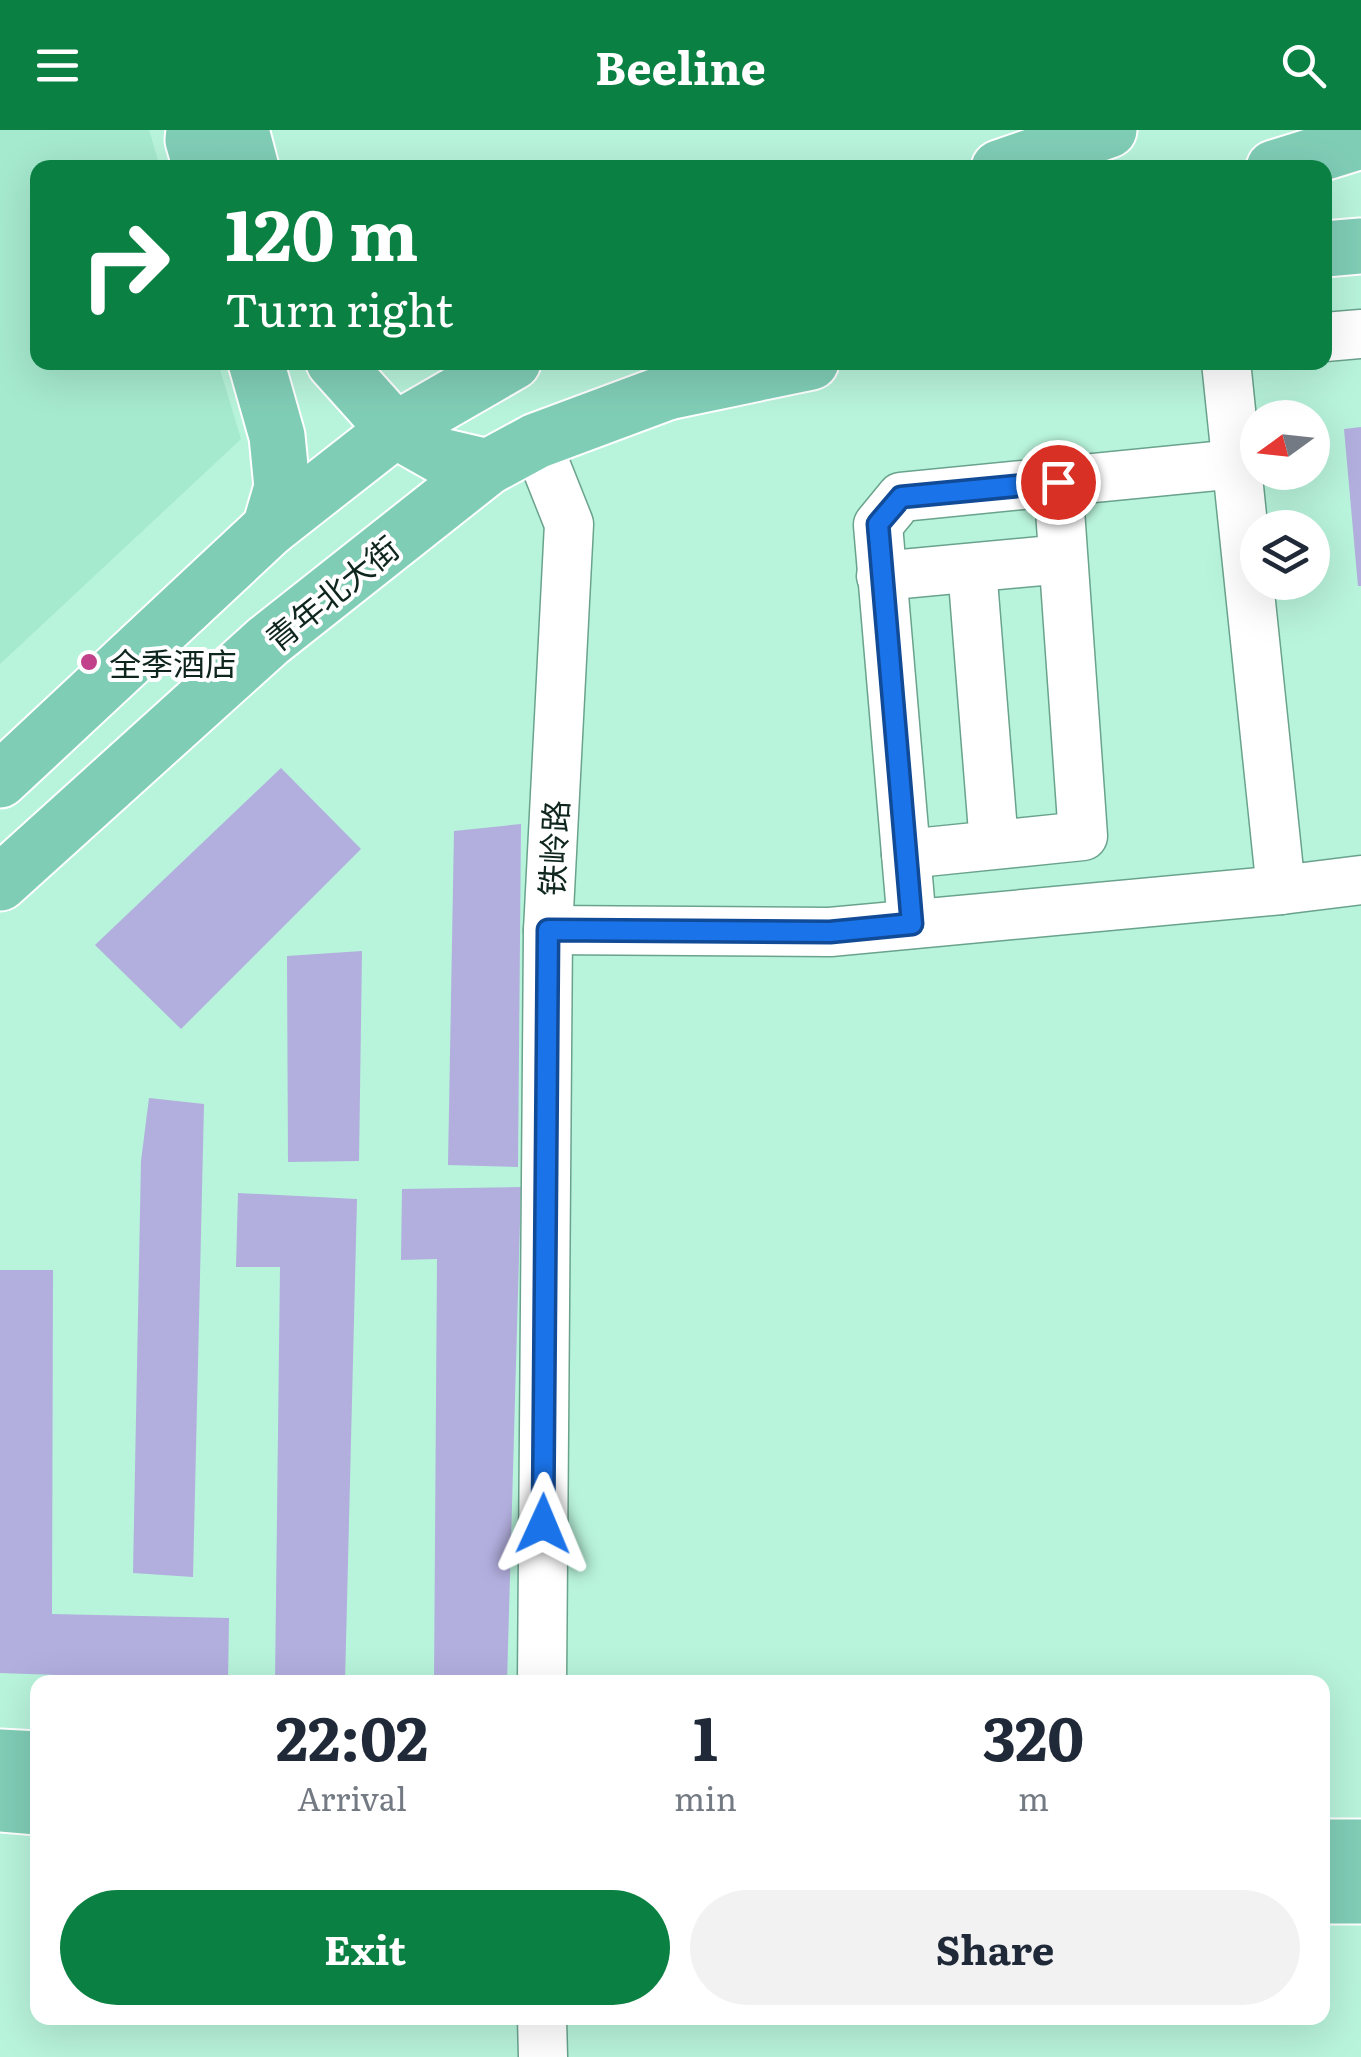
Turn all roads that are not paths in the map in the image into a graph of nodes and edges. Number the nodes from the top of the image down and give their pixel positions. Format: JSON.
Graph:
{"nodes":[{"id":1,"x":194,"y":130,"type":"edge"},
{"id":2,"x":242,"y":130,"type":"edge"},
{"id":3,"x":1109,"y":130,"type":"edge"},
{"id":4,"x":1361,"y":141,"type":"edge"},
{"id":5,"x":199,"y":160,"type":"edge"},
{"id":6,"x":249,"y":160,"type":"edge"},
{"id":7,"x":1022,"y":160,"type":"edge"},
{"id":8,"x":1300,"y":160,"type":"edge"},
{"id":9,"x":1361,"y":246,"type":"edge"},
{"id":10,"x":1332,"y":248,"type":"edge"},
{"id":11,"x":1361,"y":334,"type":"edge"},
{"id":12,"x":1332,"y":336,"type":"edge"},
{"id":13,"x":258,"y":370,"type":"edge"},
{"id":14,"x":341,"y":370,"type":"edge"},
{"id":15,"x":500,"y":370,"type":"edge"},
{"id":16,"x":698,"y":370,"type":"edge"},
{"id":17,"x":772,"y":370,"type":"edge"},
{"id":18,"x":1227,"y":370,"type":"edge"},
{"id":19,"x":664,"y":393,"type":"junction"},
{"id":20,"x":395,"y":430,"type":"junction"},
{"id":21,"x":536,"y":441,"type":"junction"},
{"id":22,"x":1236,"y":464,"type":"junction"},
{"id":23,"x":488,"y":467,"type":"junction"},
{"id":24,"x":1058,"y":482,"type":"junction"},
{"id":25,"x":270,"y":528,"type":"junction"},
{"id":26,"x":1064,"y":559,"type":"junction"},
{"id":27,"x":972,"y":568,"type":"junction"},
{"id":28,"x":881,"y":576,"type":"junction"},
{"id":29,"x":0,"y":780,"type":"edge"},
{"id":30,"x":994,"y":844,"type":"junction"},
{"id":31,"x":906,"y":854,"type":"junction"},
{"id":32,"x":1361,"y":880,"type":"edge"},
{"id":33,"x":0,"y":883,"type":"edge"},
{"id":34,"x":1280,"y":890,"type":"junction"},
{"id":35,"x":912,"y":924,"type":"junction"},
{"id":36,"x":548,"y":930,"type":"junction"},
{"id":37,"x":542,"y":1675,"type":"edge"},
{"id":38,"x":0,"y":1757,"type":"edge"},
{"id":39,"x":30,"y":1759,"type":"edge"},
{"id":40,"x":0,"y":1804,"type":"edge"},
{"id":41,"x":30,"y":1806,"type":"edge"},
{"id":42,"x":1330,"y":1847,"type":"edge"},
{"id":43,"x":1361,"y":1847,"type":"edge"},
{"id":44,"x":1330,"y":1896,"type":"edge"},
{"id":45,"x":1361,"y":1896,"type":"edge"},
{"id":46,"x":542,"y":2025,"type":"edge"},
{"id":47,"x":543,"y":2057,"type":"edge"}],
"edges":[{"from":1,"to":5,"type":"main road"},
{"from":2,"to":6,"type":"main road"},
{"from":3,"to":7,"type":"main road"},
{"from":4,"to":8,"type":"main road"},
{"from":9,"to":10,"type":"main road"},
{"from":11,"to":12,"type":"street"},
{"from":13,"to":25,"type":"main road"},
{"from":14,"to":20,"type":"main road"},
{"from":15,"to":20,"type":"main road"},
{"from":16,"to":19,"type":"main road","name":"青年北大街"},
{"from":17,"to":19,"type":"main road"},
{"from":18,"to":22,"type":"street"},
{"from":19,"to":21,"type":"main road","name":"青年北大街"},
{"from":20,"to":23,"type":"main road"},
{"from":20,"to":25,"type":"main road"},
{"from":21,"to":23,"type":"main road","name":"青年北大街"},
{"from":21,"to":36,"type":"street","name":"铁岭路"},
{"from":22,"to":24,"type":"street"},
{"from":22,"to":34,"type":"street"},
{"from":23,"to":33,"type":"main road","name":"青年北大街"},
{"from":24,"to":26,"type":"street"},
{"from":24,"to":28,"type":"street"},
{"from":25,"to":29,"type":"main road"},
{"from":26,"to":27,"type":"street"},
{"from":26,"to":30,"type":"street"},
{"from":27,"to":28,"type":"street"},
{"from":27,"to":30,"type":"street"},
{"from":28,"to":31,"type":"street"},
{"from":30,"to":31,"type":"street"},
{"from":31,"to":35,"type":"street"},
{"from":32,"to":34,"type":"street"},
{"from":34,"to":35,"type":"street"},
{"from":35,"to":36,"type":"street"},
{"from":36,"to":37,"type":"street","name":"铁岭路"},
{"from":38,"to":39,"type":"main road"},
{"from":40,"to":41,"type":"main road"},
{"from":42,"to":43,"type":"main road"},
{"from":44,"to":45,"type":"main road"},
{"from":46,"to":47,"type":"street"}]}
